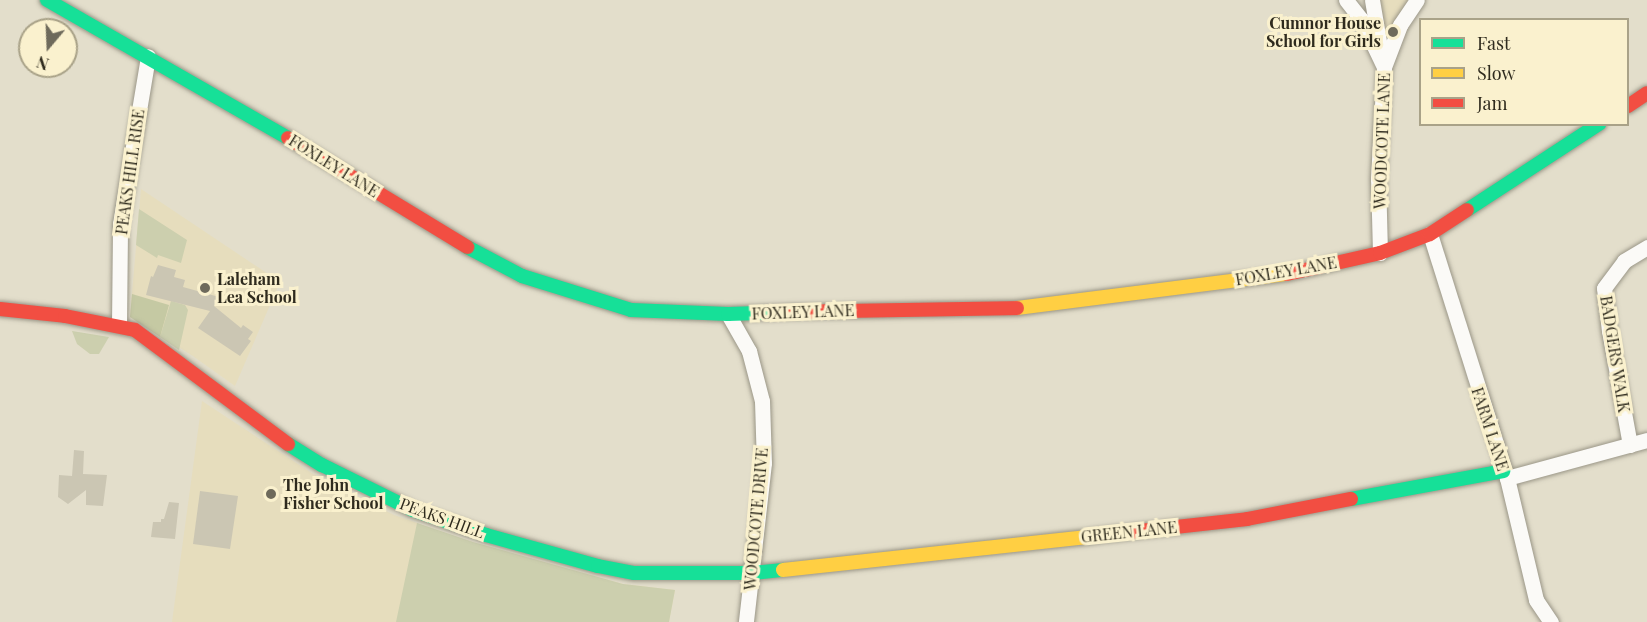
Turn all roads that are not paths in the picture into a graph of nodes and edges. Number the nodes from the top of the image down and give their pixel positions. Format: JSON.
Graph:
{"nodes":[{"id":1,"x":47,"y":0,"type":"edge"},
{"id":2,"x":1347,"y":0,"type":"edge"},
{"id":3,"x":1371,"y":0,"type":"edge"},
{"id":4,"x":1417,"y":0,"type":"edge"},
{"id":5,"x":148,"y":56,"type":"junction"},
{"id":6,"x":1384,"y":67,"type":"junction"},
{"id":7,"x":1647,"y":93,"type":"edge"},
{"id":8,"x":1629,"y":105,"type":"edge"},
{"id":9,"x":1596,"y":126,"type":"edge"},
{"id":10,"x":1430,"y":234,"type":"junction"},
{"id":11,"x":1647,"y":247,"type":"edge"},
{"id":12,"x":1380,"y":253,"type":"junction"},
{"id":13,"x":0,"y":309,"type":"edge"},
{"id":14,"x":728,"y":314,"type":"junction"},
{"id":15,"x":119,"y":325,"type":"junction"},
{"id":16,"x":1647,"y":440,"type":"edge"},
{"id":17,"x":1630,"y":445,"type":"junction"},
{"id":18,"x":1505,"y":475,"type":"junction"},
{"id":19,"x":753,"y":573,"type":"junction"},
{"id":20,"x":746,"y":622,"type":"edge"},
{"id":21,"x":1551,"y":622,"type":"edge"}],
"edges":[{"from":1,"to":5,"type":"main road","name":"FOXLEY LANE"},
{"from":2,"to":6,"type":"street"},
{"from":3,"to":6,"type":"street"},
{"from":4,"to":6,"type":"street","name":"WOODCOTE LANE"},
{"from":5,"to":14,"type":"main road","name":"FOXLEY LANE"},
{"from":5,"to":15,"type":"street","name":"PEAKS HILL RISE"},
{"from":6,"to":12,"type":"street","name":"WOODCOTE LANE"},
{"from":7,"to":8,"type":"main road"},
{"from":9,"to":10,"type":"main road","name":"FOXLEY LANE"},
{"from":10,"to":12,"type":"main road","name":"FOXLEY LANE"},
{"from":10,"to":18,"type":"street","name":"FARM LANE"},
{"from":11,"to":17,"type":"street","name":"BADGERS WALK"},
{"from":12,"to":14,"type":"main road","name":"FOXLEY LANE"},
{"from":13,"to":15,"type":"main road","name":"PEAKS HILL"},
{"from":14,"to":19,"type":"street","name":"WOODCOTE DRIVE"},
{"from":15,"to":19,"type":"main road","name":"PEAKS HILL"},
{"from":16,"to":17,"type":"street","name":"GREEN LANE"},
{"from":17,"to":18,"type":"street","name":"GREEN LANE"},
{"from":18,"to":19,"type":"main road","name":"GREEN LANE"},
{"from":18,"to":21,"type":"street","name":"FARM LANE"},
{"from":19,"to":20,"type":"street","name":"WOODCOTE DRIVE"}]}
